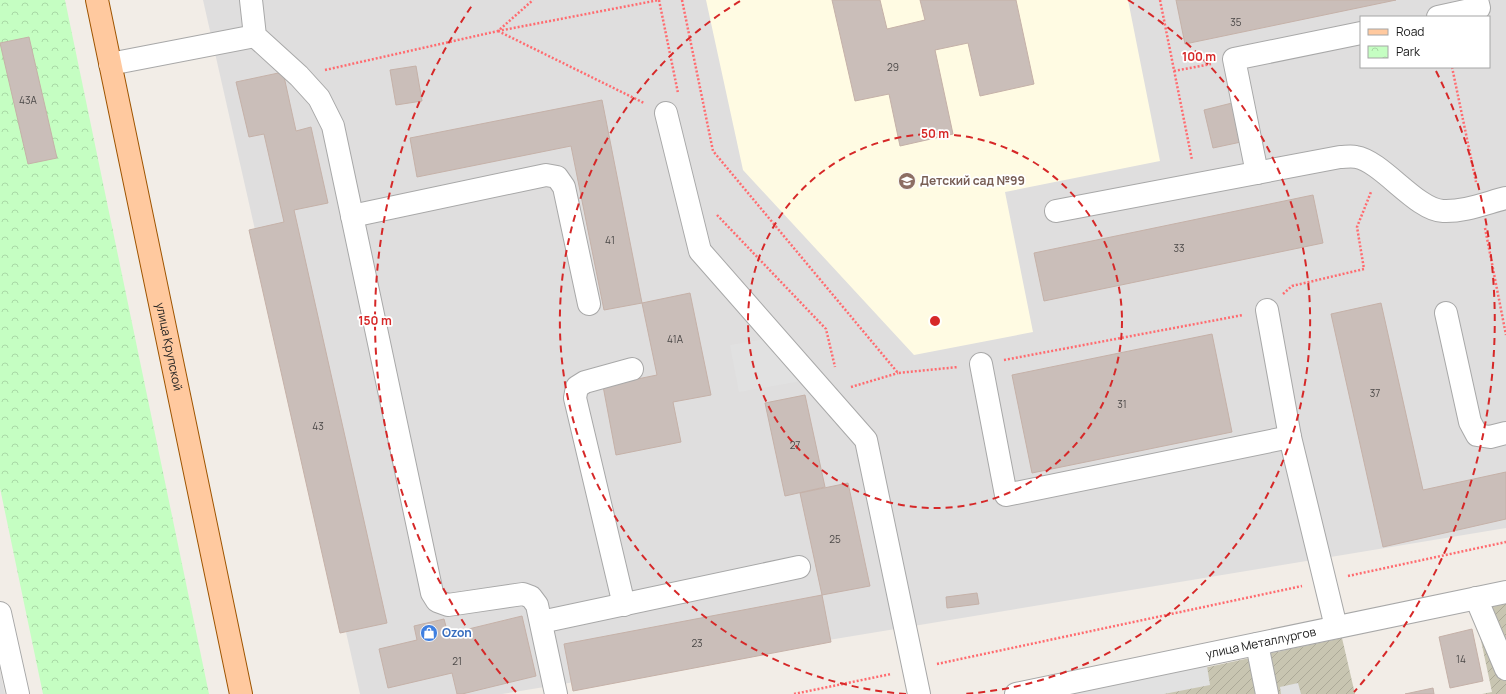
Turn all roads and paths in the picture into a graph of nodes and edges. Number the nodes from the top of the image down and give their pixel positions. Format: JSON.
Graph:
{"nodes":[{"id":1,"x":97,"y":0,"type":"edge"},
{"id":2,"x":251,"y":0,"type":"edge"},
{"id":3,"x":533,"y":0,"type":"edge"},
{"id":4,"x":659,"y":0,"type":"edge"},
{"id":5,"x":682,"y":0,"type":"edge"},
{"id":6,"x":1160,"y":0,"type":"edge"},
{"id":7,"x":1478,"y":0,"type":"edge"},
{"id":8,"x":1443,"y":16,"type":"edge"},
{"id":9,"x":498,"y":31,"type":"junction"},
{"id":10,"x":1360,"y":33,"type":"edge"},
{"id":11,"x":255,"y":36,"type":"junction"},
{"id":12,"x":1234,"y":59,"type":"junction"},
{"id":13,"x":110,"y":64,"type":"junction"},
{"id":14,"x":1174,"y":71,"type":"junction"},
{"id":15,"x":299,"y":76,"type":"junction"},
{"id":16,"x":673,"y":106,"type":"junction"},
{"id":17,"x":1380,"y":171,"type":"junction"},
{"id":18,"x":1257,"y":173,"type":"junction"},
{"id":19,"x":1197,"y":184,"type":"junction"},
{"id":20,"x":1506,"y":198,"type":"edge"},
{"id":21,"x":712,"y":209,"type":"dead end"},
{"id":22,"x":1056,"y":211,"type":"dead end"},
{"id":23,"x":352,"y":216,"type":"junction"},
{"id":24,"x":590,"y":304,"type":"dead end"},
{"id":25,"x":1266,"y":310,"type":"junction"},
{"id":26,"x":1446,"y":313,"type":"dead end"},
{"id":27,"x":981,"y":364,"type":"junction"},
{"id":28,"x":632,"y":369,"type":"dead end"},
{"id":29,"x":898,"y":373,"type":"junction"},
{"id":30,"x":837,"y":375,"type":"dead end"},
{"id":31,"x":848,"y":388,"type":"dead end"},
{"id":32,"x":1506,"y":433,"type":"edge"},
{"id":33,"x":1290,"y":437,"type":"junction"},
{"id":34,"x":1506,"y":542,"type":"edge"},
{"id":35,"x":799,"y":567,"type":"dead end"},
{"id":36,"x":1325,"y":580,"type":"junction"},
{"id":37,"x":1506,"y":592,"type":"edge"},
{"id":38,"x":1476,"y":598,"type":"junction"},
{"id":39,"x":624,"y":605,"type":"junction"},
{"id":40,"x":0,"y":613,"type":"edge"},
{"id":41,"x":541,"y":622,"type":"junction"},
{"id":42,"x":1336,"y":627,"type":"junction"},
{"id":43,"x":1257,"y":644,"type":"junction"},
{"id":44,"x":1506,"y":669,"type":"edge"},
{"id":45,"x":914,"y":670,"type":"junction"},
{"id":46,"x":18,"y":694,"type":"edge"},
{"id":47,"x":241,"y":694,"type":"edge"},
{"id":48,"x":556,"y":694,"type":"edge"},
{"id":49,"x":794,"y":694,"type":"edge"},
{"id":50,"x":919,"y":694,"type":"edge"},
{"id":51,"x":1016,"y":694,"type":"edge"},
{"id":52,"x":1267,"y":694,"type":"edge"}],
"edges":[{"from":1,"to":13,"type":"main road","name":"улица Крупской"},
{"from":2,"to":11,"type":"street"},
{"from":3,"to":9,"type":"path"},
{"from":4,"to":9,"type":"path"},
{"from":4,"to":16,"type":"path"},
{"from":5,"to":29,"type":"path"},
{"from":6,"to":14,"type":"path"},
{"from":7,"to":8,"type":"street"},
{"from":9,"to":15,"type":"path"},
{"from":9,"to":16,"type":"path"},
{"from":10,"to":12,"type":"street"},
{"from":11,"to":13,"type":"street"},
{"from":11,"to":15,"type":"street"},
{"from":12,"to":14,"type":"path"},
{"from":12,"to":18,"type":"street"},
{"from":13,"to":47,"type":"main road","name":"улица Крупской"},
{"from":14,"to":19,"type":"path"},
{"from":15,"to":23,"type":"street"},
{"from":16,"to":45,"type":"street"},
{"from":17,"to":18,"type":"street"},
{"from":17,"to":20,"type":"street"},
{"from":17,"to":25,"type":"path"},
{"from":18,"to":19,"type":"street"},
{"from":19,"to":22,"type":"street"},
{"from":21,"to":30,"type":"path"},
{"from":23,"to":24,"type":"street"},
{"from":23,"to":41,"type":"street"},
{"from":25,"to":27,"type":"path"},
{"from":25,"to":33,"type":"street"},
{"from":26,"to":32,"type":"street"},
{"from":27,"to":29,"type":"path"},
{"from":27,"to":33,"type":"street"},
{"from":28,"to":39,"type":"street"},
{"from":29,"to":31,"type":"path"},
{"from":33,"to":36,"type":"street"},
{"from":34,"to":36,"type":"path"},
{"from":35,"to":39,"type":"street"},
{"from":36,"to":42,"type":"street"},
{"from":36,"to":45,"type":"path"},
{"from":37,"to":38,"type":"street","name":"улица Металлургов"},
{"from":38,"to":42,"type":"street","name":"улица Металлургов"},
{"from":38,"to":44,"type":"street"},
{"from":39,"to":41,"type":"street"},
{"from":40,"to":46,"type":"street"},
{"from":41,"to":48,"type":"street"},
{"from":42,"to":43,"type":"street","name":"улица Металлургов"},
{"from":43,"to":51,"type":"street","name":"улица Металлургов"},
{"from":43,"to":52,"type":"street"},
{"from":45,"to":49,"type":"path"},
{"from":45,"to":50,"type":"street"}]}
